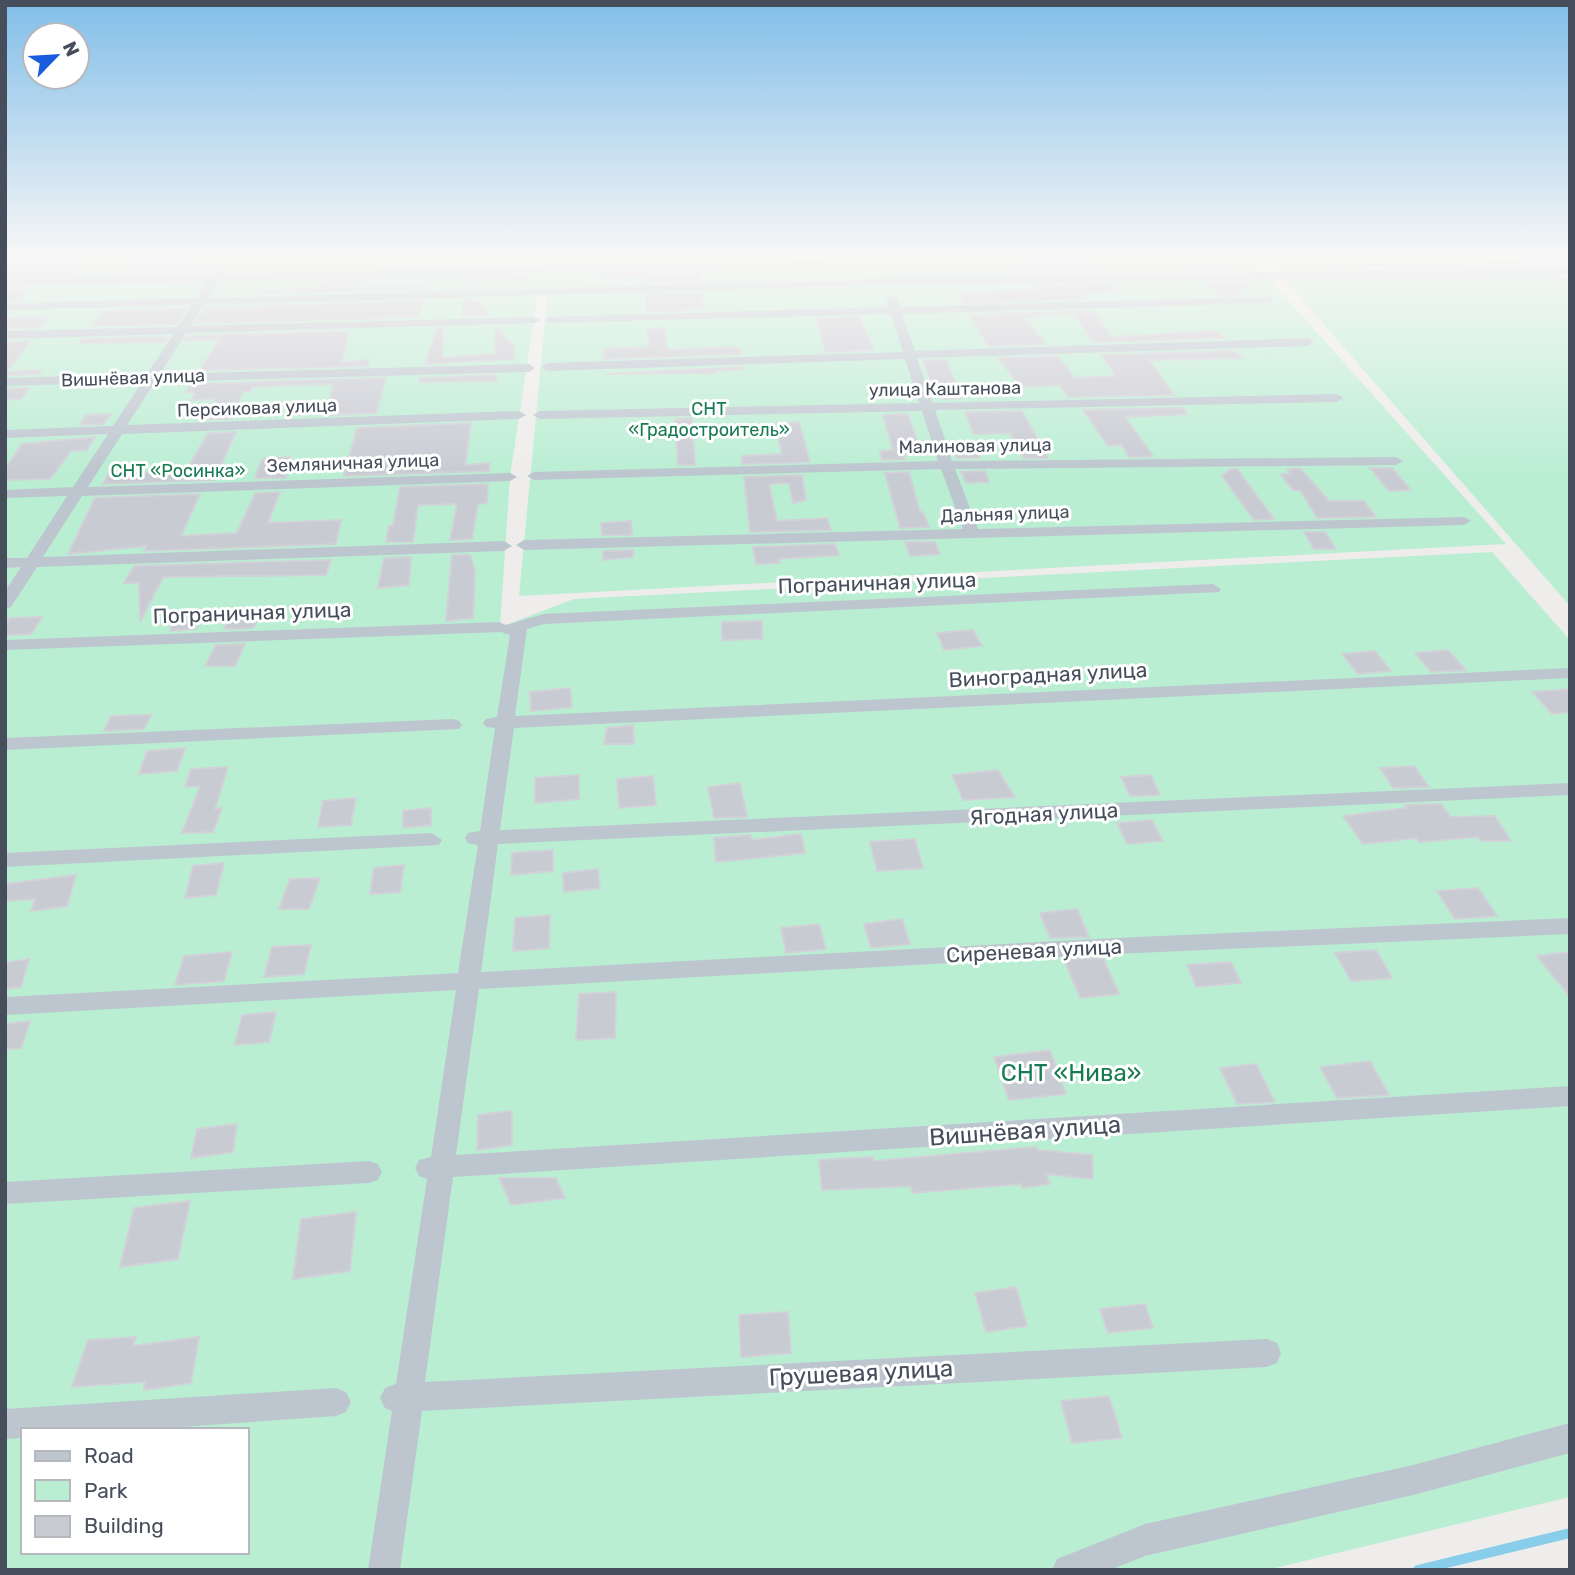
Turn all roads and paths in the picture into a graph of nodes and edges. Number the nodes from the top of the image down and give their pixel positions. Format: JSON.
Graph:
{"nodes":[{"id":1,"x":277,"y":328,"type":"edge"},
{"id":2,"x":902,"y":328,"type":"edge"},
{"id":3,"x":184,"y":330,"type":"junction"},
{"id":4,"x":5,"y":335,"type":"edge"},
{"id":5,"x":1308,"y":342,"type":"dead end"},
{"id":6,"x":911,"y":354,"type":"junction"},
{"id":7,"x":547,"y":367,"type":"dead end"},
{"id":8,"x":529,"y":368,"type":"dead end"},
{"id":9,"x":153,"y":377,"type":"junction"},
{"id":10,"x":5,"y":382,"type":"edge"},
{"id":11,"x":1338,"y":398,"type":"dead end"},
{"id":12,"x":927,"y":407,"type":"junction"},
{"id":13,"x":547,"y":415,"type":"dead end"},
{"id":14,"x":515,"y":416,"type":"dead end"},
{"id":15,"x":118,"y":431,"type":"junction"},
{"id":16,"x":5,"y":434,"type":"edge"},
{"id":17,"x":1396,"y":461,"type":"dead end"},
{"id":18,"x":946,"y":465,"type":"junction"},
{"id":19,"x":555,"y":476,"type":"joint"},
{"id":20,"x":510,"y":477,"type":"dead end"},
{"id":21,"x":534,"y":477,"type":"dead end"},
{"id":22,"x":77,"y":492,"type":"junction"},
{"id":23,"x":5,"y":495,"type":"edge"},
{"id":24,"x":1464,"y":521,"type":"dead end"},
{"id":25,"x":972,"y":534,"type":"junction"},
{"id":26,"x":524,"y":545,"type":"dead end"},
{"id":27,"x":504,"y":546,"type":"dead end"},
{"id":28,"x":32,"y":562,"type":"junction"},
{"id":29,"x":5,"y":563,"type":"edge"},
{"id":30,"x":1213,"y":589,"type":"dead end"},
{"id":31,"x":5,"y":604,"type":"edge"},
{"id":32,"x":509,"y":628,"type":"junction"},
{"id":33,"x":5,"y":645,"type":"edge"},
{"id":34,"x":1570,"y":673,"type":"edge"},
{"id":35,"x":498,"y":722,"type":"junction"},
{"id":36,"x":453,"y":725,"type":"dead end"},
{"id":37,"x":5,"y":744,"type":"edge"},
{"id":38,"x":1570,"y":789,"type":"edge"},
{"id":39,"x":481,"y":838,"type":"junction"},
{"id":40,"x":432,"y":841,"type":"dead end"},
{"id":41,"x":5,"y":860,"type":"edge"},
{"id":42,"x":1570,"y":926,"type":"edge"},
{"id":43,"x":467,"y":981,"type":"junction"},
{"id":44,"x":5,"y":1006,"type":"edge"},
{"id":45,"x":1570,"y":1096,"type":"edge"},
{"id":46,"x":435,"y":1167,"type":"junction"},
{"id":47,"x":369,"y":1171,"type":"dead end"},
{"id":48,"x":5,"y":1192,"type":"edge"},
{"id":49,"x":1267,"y":1353,"type":"dead end"},
{"id":50,"x":400,"y":1398,"type":"junction"},
{"id":51,"x":336,"y":1402,"type":"dead end"},
{"id":52,"x":5,"y":1424,"type":"edge"},
{"id":53,"x":1570,"y":1438,"type":"edge"},
{"id":54,"x":384,"y":1570,"type":"edge"},
{"id":55,"x":1068,"y":1570,"type":"edge"}],
"edges":[{"from":1,"to":3,"type":"street"},
{"from":2,"to":6,"type":"street"},
{"from":3,"to":4,"type":"street"},
{"from":3,"to":9,"type":"street"},
{"from":5,"to":6,"type":"street"},
{"from":6,"to":7,"type":"street"},
{"from":6,"to":12,"type":"street"},
{"from":8,"to":9,"type":"street","name":"Вишнёвая улица"},
{"from":9,"to":10,"type":"street","name":"Вишнёвая улица"},
{"from":9,"to":15,"type":"street"},
{"from":11,"to":12,"type":"street","name":"улица Каштанова"},
{"from":12,"to":13,"type":"street","name":"улица Каштанова"},
{"from":12,"to":18,"type":"street"},
{"from":14,"to":15,"type":"street","name":"Персиковая улица"},
{"from":15,"to":16,"type":"street","name":"Персиковая улица"},
{"from":15,"to":22,"type":"street"},
{"from":17,"to":18,"type":"street","name":"Малиновая улица"},
{"from":18,"to":19,"type":"street","name":"Малиновая улица"},
{"from":18,"to":25,"type":"street"},
{"from":19,"to":21,"type":"street"},
{"from":20,"to":22,"type":"street","name":"Земляничная улица"},
{"from":22,"to":23,"type":"street","name":"Земляничная улица"},
{"from":22,"to":28,"type":"street"},
{"from":24,"to":25,"type":"street","name":"Дальняя улица"},
{"from":25,"to":26,"type":"street","name":"Дальняя улица"},
{"from":27,"to":28,"type":"street"},
{"from":28,"to":29,"type":"street"},
{"from":28,"to":31,"type":"street"},
{"from":30,"to":32,"type":"street","name":"Пограничная улица"},
{"from":32,"to":33,"type":"street","name":"Пограничная улица"},
{"from":32,"to":35,"type":"street"},
{"from":34,"to":35,"type":"street","name":"Виноградная улица"},
{"from":35,"to":39,"type":"street"},
{"from":36,"to":37,"type":"street"},
{"from":38,"to":39,"type":"street","name":"Ягодная улица"},
{"from":39,"to":43,"type":"street"},
{"from":40,"to":41,"type":"street"},
{"from":42,"to":43,"type":"street","name":"Сиреневая улица"},
{"from":43,"to":44,"type":"street","name":"Сиреневая улица"},
{"from":43,"to":46,"type":"street"},
{"from":45,"to":46,"type":"street","name":"Вишнёвая улица"},
{"from":46,"to":50,"type":"street"},
{"from":47,"to":48,"type":"street"},
{"from":49,"to":50,"type":"street","name":"Грушевая улица"},
{"from":50,"to":54,"type":"street"},
{"from":51,"to":52,"type":"street"},
{"from":53,"to":55,"type":"street"}]}
